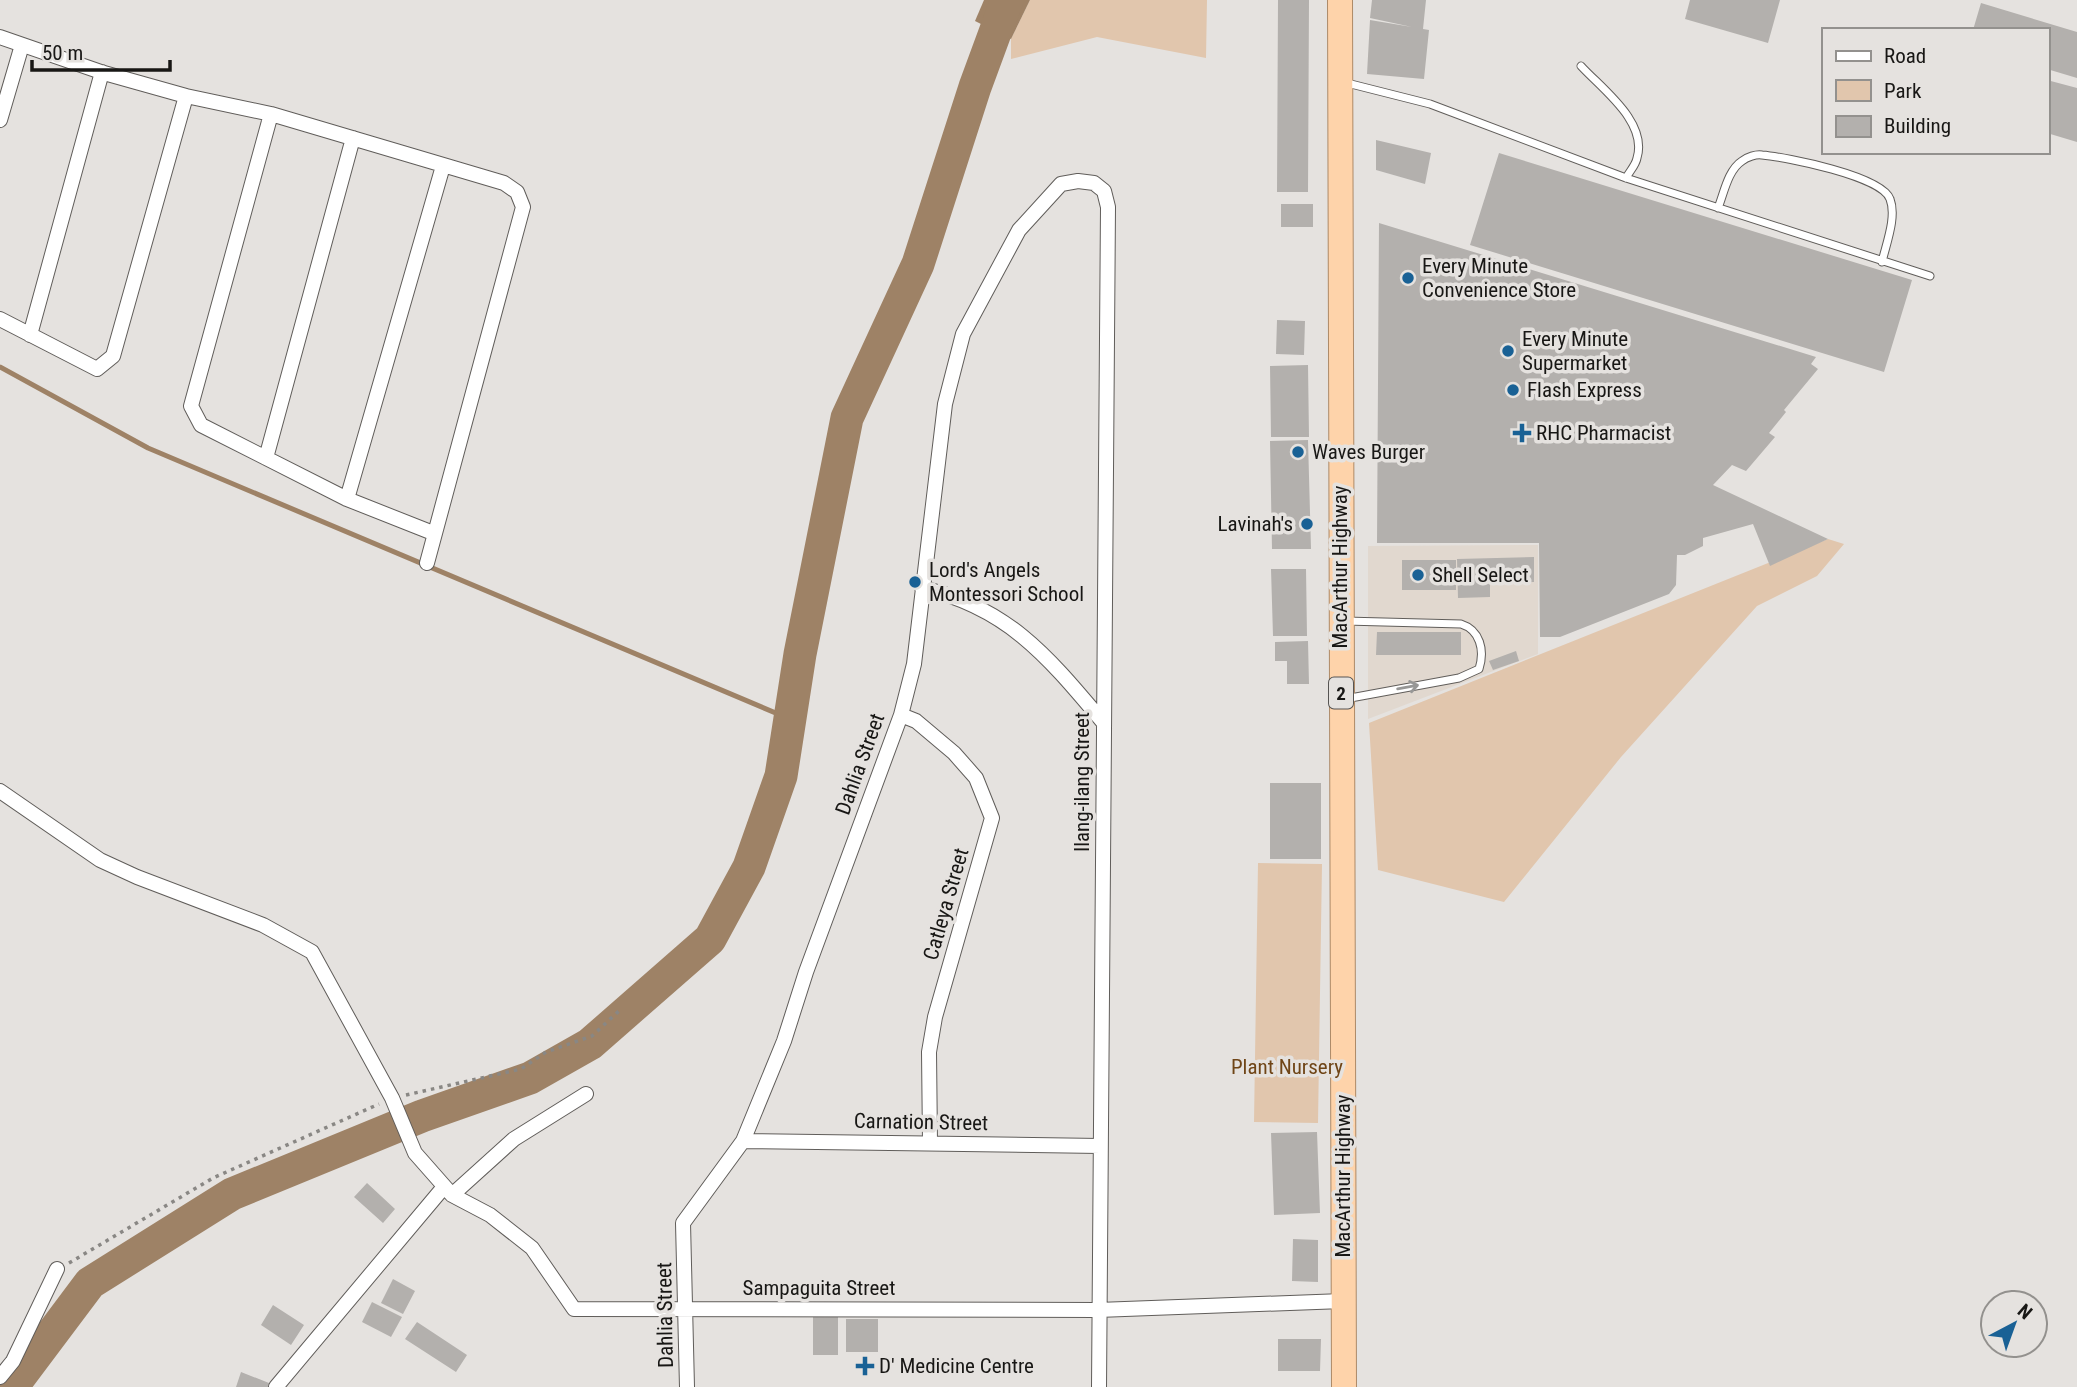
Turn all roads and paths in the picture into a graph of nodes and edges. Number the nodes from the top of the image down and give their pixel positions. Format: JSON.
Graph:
{"nodes":[{"id":1,"x":1340,"y":0,"type":"edge"},
{"id":2,"x":0,"y":37,"type":"edge"},
{"id":3,"x":22,"y":45,"type":"junction"},
{"id":4,"x":1581,"y":66,"type":"dead end"},
{"id":5,"x":102,"y":72,"type":"junction"},
{"id":6,"x":1339,"y":82,"type":"junction"},
{"id":7,"x":186,"y":96,"type":"junction"},
{"id":8,"x":271,"y":114,"type":"junction"},
{"id":9,"x":0,"y":120,"type":"edge"},
{"id":10,"x":353,"y":138,"type":"junction"},
{"id":11,"x":443,"y":166,"type":"junction"},
{"id":12,"x":1626,"y":177,"type":"junction"},
{"id":13,"x":1094,"y":183,"type":"joint"},
{"id":14,"x":1718,"y":208,"type":"junction"},
{"id":15,"x":1882,"y":262,"type":"junction"},
{"id":16,"x":1930,"y":276,"type":"dead end"},
{"id":17,"x":0,"y":318,"type":"edge"},
{"id":18,"x":30,"y":335,"type":"junction"},
{"id":19,"x":266,"y":458,"type":"junction"},
{"id":20,"x":347,"y":499,"type":"junction"},
{"id":21,"x":433,"y":533,"type":"junction"},
{"id":22,"x":427,"y":563,"type":"dead end"},
{"id":23,"x":922,"y":588,"type":"junction"},
{"id":24,"x":1341,"y":621,"type":"junction"},
{"id":25,"x":1341,"y":699,"type":"junction"},
{"id":26,"x":901,"y":715,"type":"junction"},
{"id":27,"x":1103,"y":722,"type":"junction"},
{"id":28,"x":0,"y":791,"type":"edge"},
{"id":29,"x":621,"y":1009,"type":"dead end"},
{"id":30,"x":586,"y":1094,"type":"dead end"},
{"id":31,"x":394,"y":1101,"type":"junction"},
{"id":32,"x":743,"y":1142,"type":"junction"},
{"id":33,"x":930,"y":1143,"type":"junction"},
{"id":34,"x":1100,"y":1146,"type":"junction"},
{"id":35,"x":448,"y":1192,"type":"junction"},
{"id":36,"x":57,"y":1269,"type":"joint"},
{"id":37,"x":1343,"y":1301,"type":"junction"},
{"id":38,"x":686,"y":1309,"type":"junction"},
{"id":39,"x":1098,"y":1310,"type":"junction"},
{"id":40,"x":0,"y":1377,"type":"edge"},
{"id":41,"x":276,"y":1387,"type":"edge"},
{"id":42,"x":687,"y":1387,"type":"edge"},
{"id":43,"x":1098,"y":1387,"type":"edge"},
{"id":44,"x":1344,"y":1387,"type":"edge"}],
"edges":[{"from":1,"to":6,"type":"highway","name":"MacArthur Highway","number":"2"},
{"from":2,"to":3,"type":"street"},
{"from":3,"to":5,"type":"street"},
{"from":3,"to":9,"type":"street"},
{"from":4,"to":12,"type":"lane"},
{"from":5,"to":7,"type":"street"},
{"from":5,"to":18,"type":"street"},
{"from":6,"to":12,"type":"lane"},
{"from":6,"to":24,"type":"highway","name":"MacArthur Highway","number":"2"},
{"from":7,"to":8,"type":"street"},
{"from":7,"to":18,"type":"street"},
{"from":8,"to":10,"type":"street"},
{"from":8,"to":19,"type":"street"},
{"from":10,"to":11,"type":"street"},
{"from":10,"to":19,"type":"street"},
{"from":11,"to":20,"type":"street"},
{"from":11,"to":21,"type":"street"},
{"from":12,"to":14,"type":"lane"},
{"from":13,"to":23,"type":"street","name":"Dahlia Street"},
{"from":13,"to":27,"type":"street","name":"Ilang-ilang Street"},
{"from":14,"to":15,"type":"lane"},
{"from":14,"to":15,"type":"lane"},
{"from":15,"to":16,"type":"lane"},
{"from":17,"to":18,"type":"street"},
{"from":19,"to":20,"type":"street"},
{"from":20,"to":21,"type":"street"},
{"from":21,"to":22,"type":"street"},
{"from":23,"to":26,"type":"street","name":"Dahlia Street"},
{"from":23,"to":27,"type":"street"},
{"from":24,"to":25,"type":"highway","name":"MacArthur Highway","number":"2"},
{"from":25,"to":24,"type":"lane","one_way":true},
{"from":25,"to":37,"type":"highway","name":"MacArthur Highway","number":"2"},
{"from":26,"to":32,"type":"street","name":"Dahlia Street"},
{"from":26,"to":33,"type":"street","name":"Catleya Street"},
{"from":27,"to":34,"type":"street","name":"Ilang-ilang Street"},
{"from":28,"to":31,"type":"street","name":"Sampaguita Street"},
{"from":29,"to":31,"type":"path"},
{"from":30,"to":35,"type":"street"},
{"from":31,"to":35,"type":"street","name":"Sampaguita Street"},
{"from":31,"to":36,"type":"path"},
{"from":32,"to":33,"type":"street","name":"Carnation Street"},
{"from":32,"to":38,"type":"street","name":"Dahlia Street"},
{"from":33,"to":34,"type":"street","name":"Carnation Street"},
{"from":34,"to":39,"type":"street","name":"Ilang-ilang Street"},
{"from":35,"to":38,"type":"street","name":"Sampaguita Street"},
{"from":35,"to":41,"type":"street"},
{"from":36,"to":40,"type":"street"},
{"from":37,"to":39,"type":"street","name":"Sampaguita Street"},
{"from":37,"to":44,"type":"highway","name":"MacArthur Highway","number":"2"},
{"from":38,"to":39,"type":"street","name":"Sampaguita Street"},
{"from":38,"to":42,"type":"street","name":"Dahlia Street"},
{"from":39,"to":43,"type":"street","name":"Ilang-ilang Street"}]}
